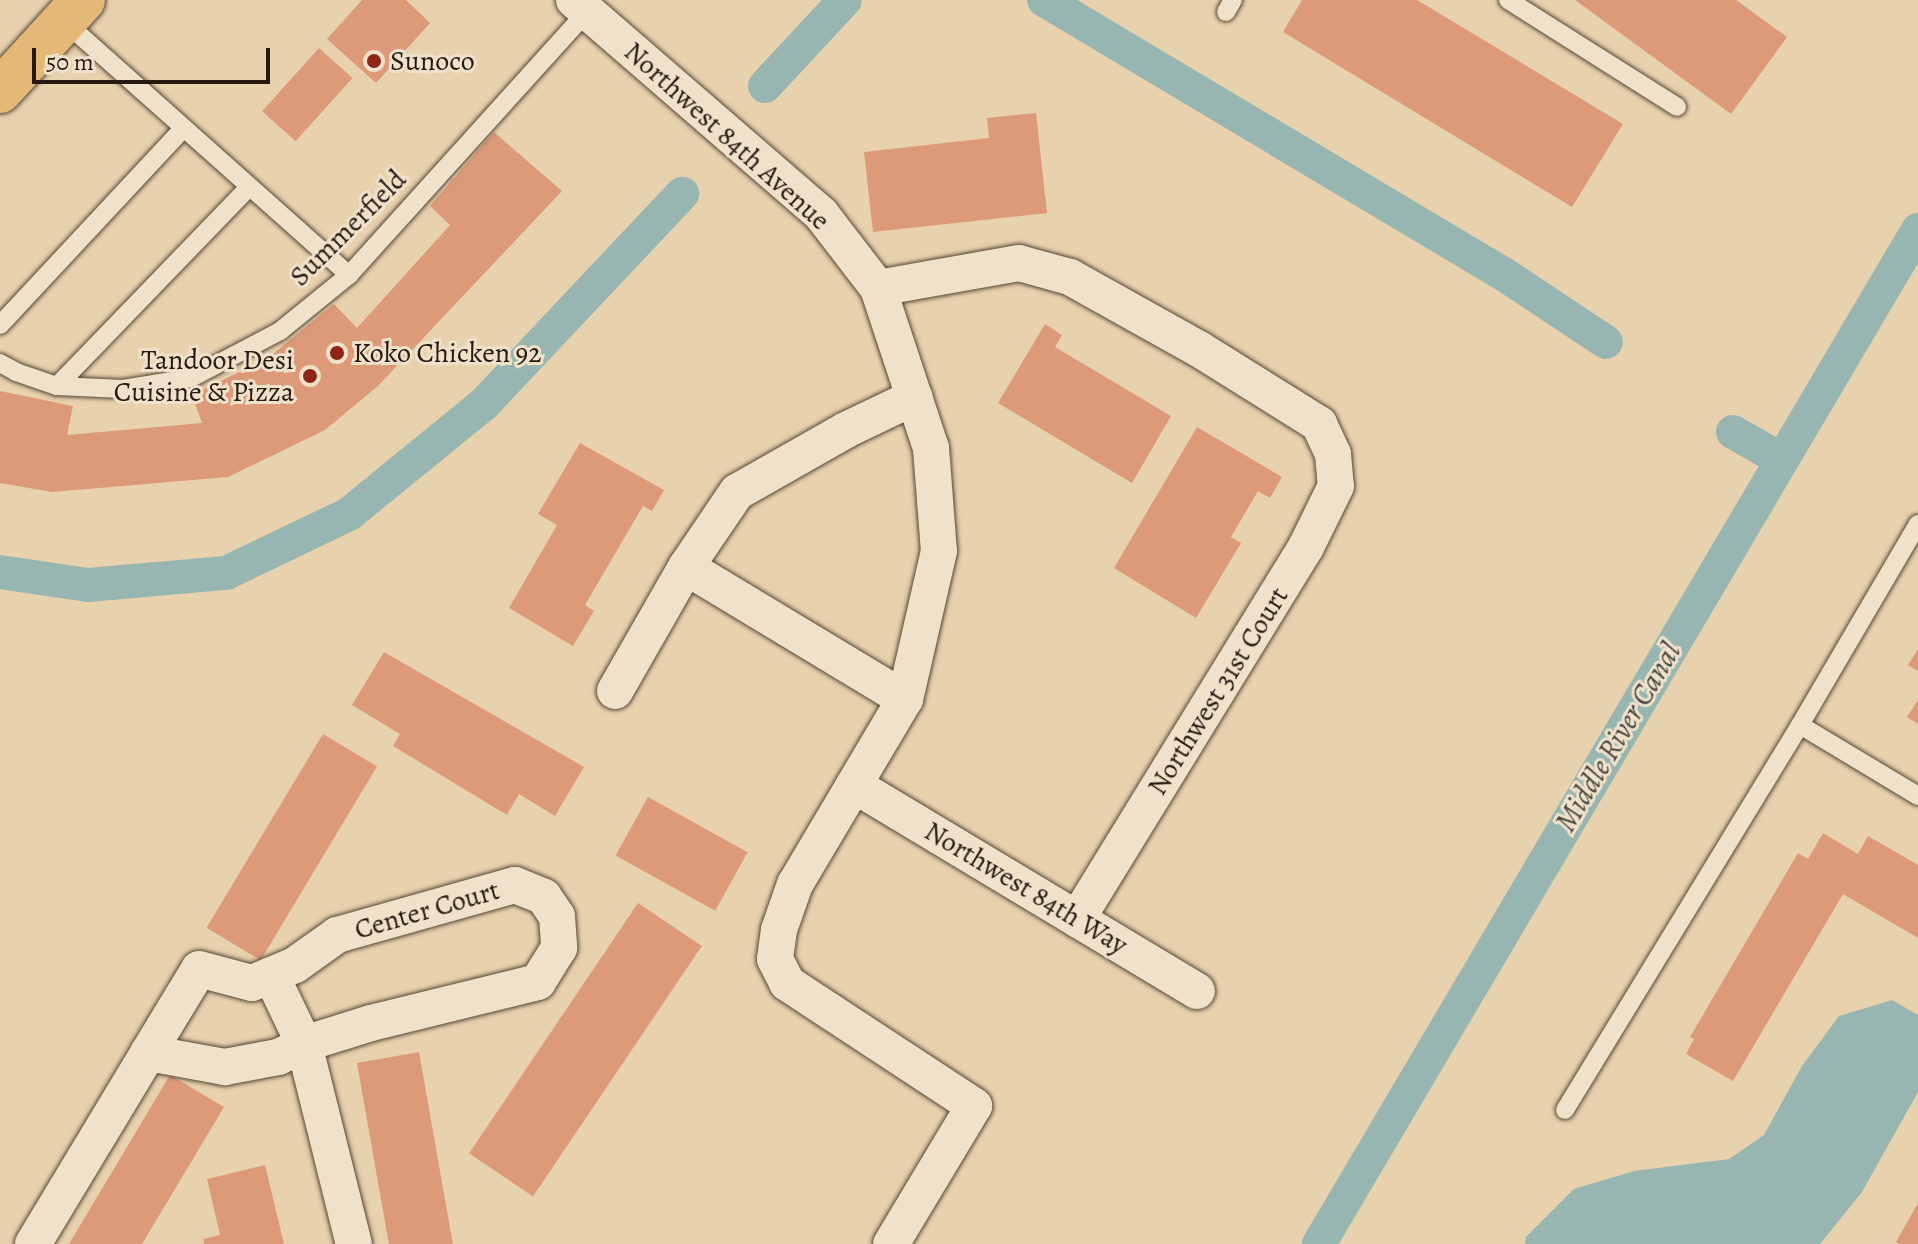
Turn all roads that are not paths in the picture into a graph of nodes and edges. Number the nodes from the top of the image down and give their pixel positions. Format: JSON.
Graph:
{"nodes":[{"id":1,"x":1508,"y":0,"type":"edge"},
{"id":2,"x":580,"y":6,"type":"edge"},
{"id":3,"x":74,"y":11,"type":"edge"},
{"id":4,"x":0,"y":91,"type":"edge"},
{"id":5,"x":1677,"y":107,"type":"dead end"},
{"id":6,"x":183,"y":129,"type":"junction"},
{"id":7,"x":249,"y":187,"type":"junction"},
{"id":8,"x":349,"y":275,"type":"junction"},
{"id":9,"x":878,"y":288,"type":"junction"},
{"id":10,"x":0,"y":325,"type":"edge"},
{"id":11,"x":0,"y":363,"type":"edge"},
{"id":12,"x":57,"y":386,"type":"junction"},
{"id":13,"x":915,"y":397,"type":"junction"},
{"id":14,"x":1918,"y":524,"type":"edge"},
{"id":15,"x":686,"y":567,"type":"junction"},
{"id":16,"x":615,"y":691,"type":"dead end"},
{"id":17,"x":905,"y":699,"type":"junction"},
{"id":18,"x":1800,"y":725,"type":"junction"},
{"id":19,"x":854,"y":785,"type":"junction"},
{"id":20,"x":1918,"y":796,"type":"edge"},
{"id":21,"x":1077,"y":919,"type":"junction"},
{"id":22,"x":271,"y":975,"type":"junction"},
{"id":23,"x":1197,"y":991,"type":"dead end"},
{"id":24,"x":304,"y":1044,"type":"junction"},
{"id":25,"x":148,"y":1053,"type":"junction"},
{"id":26,"x":1565,"y":1110,"type":"dead end"},
{"id":27,"x":33,"y":1244,"type":"edge"},
{"id":28,"x":354,"y":1244,"type":"edge"},
{"id":29,"x":891,"y":1244,"type":"edge"}],
"edges":[{"from":1,"to":5,"type":"lane"},
{"from":2,"to":8,"type":"lane","name":"Summerfield"},
{"from":2,"to":9,"type":"street","name":"Northwest 84th Avenue"},
{"from":3,"to":4,"type":"main road"},
{"from":3,"to":6,"type":"lane"},
{"from":6,"to":7,"type":"lane"},
{"from":6,"to":10,"type":"lane"},
{"from":7,"to":8,"type":"lane"},
{"from":7,"to":12,"type":"lane"},
{"from":8,"to":12,"type":"lane","name":"Summerfield"},
{"from":9,"to":13,"type":"street","name":"Northwest 84th Avenue"},
{"from":9,"to":21,"type":"street","name":"Northwest 31st Court"},
{"from":11,"to":12,"type":"lane","name":"Summerfield"},
{"from":13,"to":15,"type":"street"},
{"from":13,"to":17,"type":"street","name":"Northwest 84th Avenue"},
{"from":14,"to":18,"type":"lane"},
{"from":15,"to":16,"type":"street"},
{"from":15,"to":17,"type":"street"},
{"from":17,"to":19,"type":"street"},
{"from":18,"to":20,"type":"lane"},
{"from":18,"to":26,"type":"lane"},
{"from":19,"to":21,"type":"street","name":"Northwest 84th Way"},
{"from":19,"to":29,"type":"street"},
{"from":21,"to":23,"type":"street","name":"Northwest 84th Way"},
{"from":22,"to":24,"type":"street"},
{"from":22,"to":24,"type":"street","name":"Center Court"},
{"from":22,"to":25,"type":"street","name":"Center Court"},
{"from":24,"to":25,"type":"street","name":"Center Court"},
{"from":24,"to":28,"type":"street"},
{"from":25,"to":27,"type":"street","name":"Center Court"}]}
